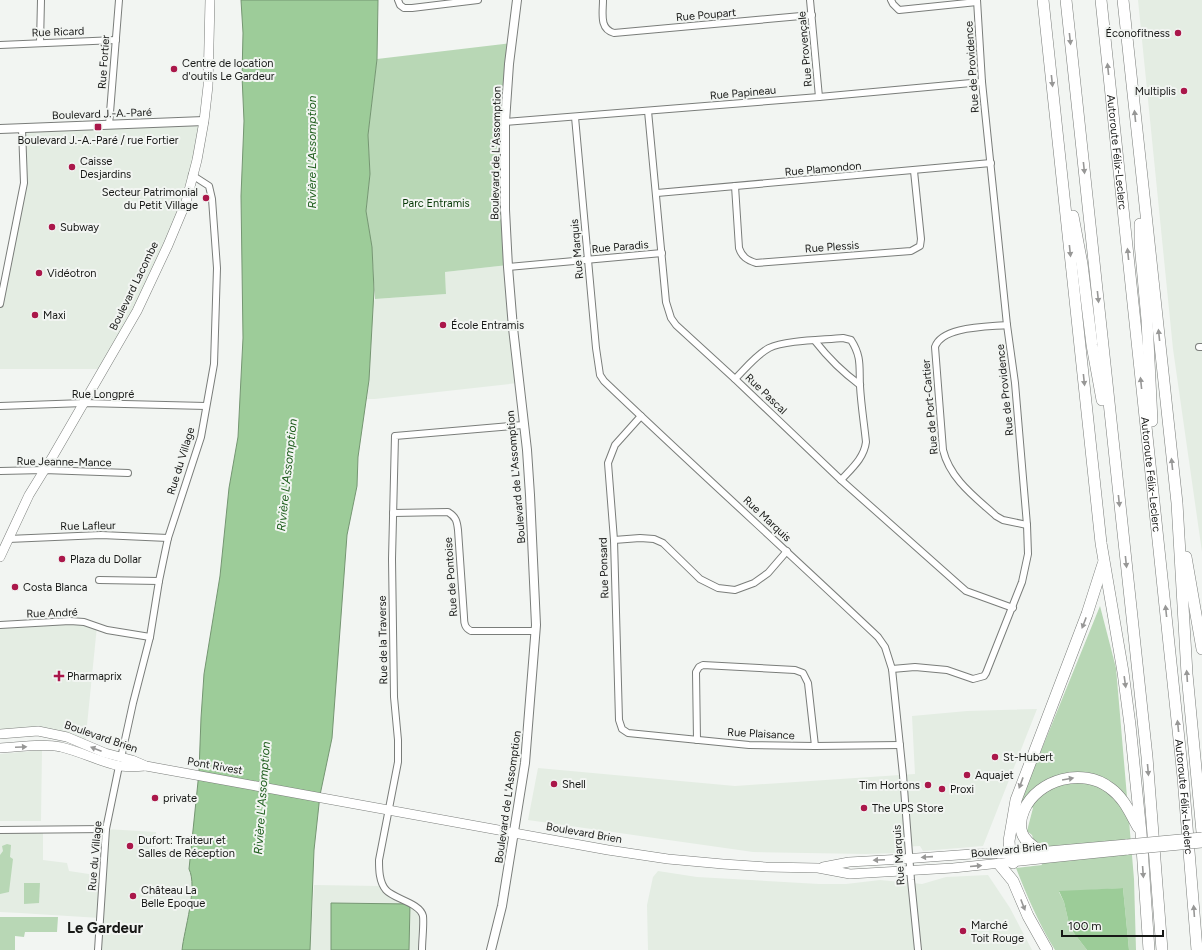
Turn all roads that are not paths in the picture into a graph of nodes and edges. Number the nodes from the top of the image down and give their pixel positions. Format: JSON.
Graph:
{"nodes":[{"id":1,"x":41,"y":0,"type":"edge"},
{"id":2,"x":119,"y":0,"type":"edge"},
{"id":3,"x":210,"y":0,"type":"edge"},
{"id":4,"x":398,"y":0,"type":"edge"},
{"id":5,"x":478,"y":0,"type":"edge"},
{"id":6,"x":517,"y":0,"type":"edge"},
{"id":7,"x":603,"y":0,"type":"edge"},
{"id":8,"x":810,"y":0,"type":"edge"},
{"id":9,"x":891,"y":0,"type":"edge"},
{"id":10,"x":1043,"y":0,"type":"edge"},
{"id":11,"x":1066,"y":0,"type":"edge"},
{"id":12,"x":1101,"y":0,"type":"edge"},
{"id":13,"x":1123,"y":0,"type":"edge"},
{"id":14,"x":977,"y":1,"type":"edge"},
{"id":15,"x":812,"y":15,"type":"junction"},
{"id":16,"x":116,"y":40,"type":"junction"},
{"id":17,"x":40,"y":43,"type":"junction"},
{"id":18,"x":0,"y":45,"type":"edge"},
{"id":19,"x":982,"y":82,"type":"junction"},
{"id":20,"x":819,"y":97,"type":"junction"},
{"id":21,"x":648,"y":111,"type":"junction"},
{"id":22,"x":1056,"y":114,"type":"junction"},
{"id":23,"x":575,"y":117,"type":"junction"},
{"id":24,"x":204,"y":121,"type":"junction"},
{"id":25,"x":505,"y":122,"type":"junction"},
{"id":26,"x":109,"y":125,"type":"junction"},
{"id":27,"x":0,"y":129,"type":"edge"},
{"id":28,"x":22,"y":129,"type":"junction"},
{"id":29,"x":1139,"y":155,"type":"junction"},
{"id":30,"x":991,"y":163,"type":"junction"},
{"id":31,"x":914,"y":171,"type":"junction"},
{"id":32,"x":192,"y":175,"type":"junction"},
{"id":33,"x":735,"y":186,"type":"junction"},
{"id":34,"x":657,"y":193,"type":"junction"},
{"id":35,"x":662,"y":253,"type":"junction"},
{"id":36,"x":588,"y":259,"type":"junction"},
{"id":37,"x":508,"y":266,"type":"junction"},
{"id":38,"x":0,"y":304,"type":"edge"},
{"id":39,"x":1007,"y":325,"type":"junction"},
{"id":40,"x":815,"y":341,"type":"junction"},
{"id":41,"x":735,"y":379,"type":"junction"},
{"id":42,"x":860,"y":385,"type":"junction"},
{"id":43,"x":84,"y":403,"type":"junction"},
{"id":44,"x":0,"y":406,"type":"edge"},
{"id":45,"x":206,"y":406,"type":"junction"},
{"id":46,"x":641,"y":416,"type":"junction"},
{"id":47,"x":523,"y":425,"type":"junction"},
{"id":48,"x":44,"y":470,"type":"junction"},
{"id":49,"x":0,"y":471,"type":"edge"},
{"id":50,"x":128,"y":473,"type":"dead end"},
{"id":51,"x":1116,"y":479,"type":"junction"},
{"id":52,"x":841,"y":480,"type":"junction"},
{"id":53,"x":1177,"y":503,"type":"junction"},
{"id":54,"x":393,"y":513,"type":"junction"},
{"id":55,"x":1027,"y":525,"type":"junction"},
{"id":56,"x":168,"y":538,"type":"junction"},
{"id":57,"x":614,"y":540,"type":"junction"},
{"id":58,"x":4,"y":544,"type":"edge"},
{"id":59,"x":1159,"y":547,"type":"junction"},
{"id":60,"x":787,"y":551,"type":"junction"},
{"id":61,"x":0,"y":556,"type":"edge"},
{"id":62,"x":1104,"y":561,"type":"junction"},
{"id":63,"x":99,"y":580,"type":"dead end"},
{"id":64,"x":159,"y":580,"type":"junction"},
{"id":65,"x":1013,"y":608,"type":"junction"},
{"id":66,"x":0,"y":625,"type":"edge"},
{"id":67,"x":535,"y":631,"type":"junction"},
{"id":68,"x":150,"y":638,"type":"junction"},
{"id":69,"x":1202,"y":649,"type":"edge"},
{"id":70,"x":892,"y":669,"type":"junction"},
{"id":71,"x":622,"y":729,"type":"joint"},
{"id":72,"x":0,"y":734,"type":"edge"},
{"id":73,"x":697,"y":740,"type":"junction"},
{"id":74,"x":900,"y":745,"type":"junction"},
{"id":75,"x":815,"y":746,"type":"junction"},
{"id":76,"x":0,"y":748,"type":"edge"},
{"id":77,"x":120,"y":762,"type":"junction"},
{"id":78,"x":173,"y":771,"type":"joint"},
{"id":79,"x":348,"y":802,"type":"joint"},
{"id":80,"x":1201,"y":807,"type":"edge"},
{"id":81,"x":389,"y":810,"type":"junction"},
{"id":82,"x":106,"y":829,"type":"junction"},
{"id":83,"x":0,"y":830,"type":"edge"},
{"id":84,"x":1202,"y":832,"type":"edge"},
{"id":85,"x":514,"y":833,"type":"junction"},
{"id":86,"x":1141,"y":833,"type":"junction"},
{"id":87,"x":1202,"y":837,"type":"edge"},
{"id":88,"x":1202,"y":843,"type":"edge"},
{"id":89,"x":1128,"y":847,"type":"junction"},
{"id":90,"x":1041,"y":852,"type":"junction"},
{"id":91,"x":1012,"y":858,"type":"junction"},
{"id":92,"x":910,"y":859,"type":"junction"},
{"id":93,"x":998,"y":864,"type":"junction"},
{"id":94,"x":818,"y":868,"type":"junction"},
{"id":95,"x":911,"y":871,"type":"junction"},
{"id":96,"x":98,"y":950,"type":"edge"},
{"id":97,"x":422,"y":950,"type":"edge"},
{"id":98,"x":491,"y":950,"type":"edge"},
{"id":99,"x":918,"y":950,"type":"edge"},
{"id":100,"x":1047,"y":950,"type":"edge"},
{"id":101,"x":1149,"y":950,"type":"edge"},
{"id":102,"x":1162,"y":950,"type":"edge"},
{"id":103,"x":1196,"y":950,"type":"edge"}],
"edges":[{"from":1,"to":17,"type":"street"},
{"from":2,"to":16,"type":"street","name":"Rue Fortier"},
{"from":3,"to":24,"type":"main road","name":"Boulevard Lacombe"},
{"from":4,"to":5,"type":"street"},
{"from":6,"to":25,"type":"street","name":"Boulevard de L'Assomption"},
{"from":7,"to":15,"type":"street","name":"Rue Poupart"},
{"from":8,"to":15,"type":"street","name":"Rue Provençale"},
{"from":9,"to":14,"type":"street"},
{"from":10,"to":22,"type":"highway","one_way":true},
{"from":11,"to":51,"type":"highway","one_way":true},
{"from":59,"to":12,"type":"highway","name":"Autoroute Félix-Leclerc","one_way":true},
{"from":29,"to":13,"type":"highway","one_way":true},
{"from":14,"to":19,"type":"street","name":"Rue de Providence"},
{"from":15,"to":20,"type":"street","name":"Rue Provençale"},
{"from":16,"to":17,"type":"street","name":"Rue Ricard"},
{"from":16,"to":26,"type":"street","name":"Rue Fortier"},
{"from":17,"to":18,"type":"street","name":"Rue Ricard"},
{"from":19,"to":20,"type":"street","name":"Rue Papineau"},
{"from":19,"to":30,"type":"street","name":"Rue de Providence"},
{"from":20,"to":21,"type":"street","name":"Rue Papineau"},
{"from":21,"to":23,"type":"street","name":"Rue Papineau"},
{"from":21,"to":34,"type":"street","name":"Rue Pascal"},
{"from":22,"to":51,"type":"highway"},
{"from":22,"to":62,"type":"highway","one_way":true},
{"from":23,"to":25,"type":"street","name":"Rue Papineau"},
{"from":23,"to":36,"type":"street","name":"Rue Marquis"},
{"from":24,"to":26,"type":"street","name":"Boulevard J.-A.-Paré"},
{"from":24,"to":32,"type":"main road","name":"Boulevard Lacombe"},
{"from":25,"to":37,"type":"street","name":"Boulevard de L'Assomption"},
{"from":26,"to":28,"type":"street","name":"Boulevard J.-A.-Paré"},
{"from":27,"to":28,"type":"street","name":"Boulevard J.-A.-Paré"},
{"from":28,"to":38,"type":"street"},
{"from":53,"to":29,"type":"highway","one_way":true},
{"from":29,"to":59,"type":"highway"},
{"from":30,"to":31,"type":"street","name":"Rue Plamondon"},
{"from":30,"to":39,"type":"street","name":"Rue de Providence"},
{"from":31,"to":33,"type":"street","name":"Rue Plamondon"},
{"from":31,"to":33,"type":"street","name":"Rue Plessis"},
{"from":32,"to":43,"type":"main road","name":"Boulevard Lacombe"},
{"from":32,"to":45,"type":"street","name":"Rue du Village"},
{"from":33,"to":34,"type":"street","name":"Rue Plamondon"},
{"from":34,"to":35,"type":"street","name":"Rue Pascal"},
{"from":35,"to":36,"type":"street","name":"Rue Paradis"},
{"from":35,"to":41,"type":"street","name":"Rue Pascal"},
{"from":36,"to":37,"type":"street","name":"Rue Paradis"},
{"from":36,"to":46,"type":"street","name":"Rue Marquis"},
{"from":37,"to":47,"type":"street","name":"Boulevard de L'Assomption"},
{"from":39,"to":55,"type":"street","name":"Rue de Providence"},
{"from":39,"to":55,"type":"street","name":"Rue de Port-Cartier"},
{"from":40,"to":41,"type":"street"},
{"from":40,"to":42,"type":"street"},
{"from":40,"to":42,"type":"street"},
{"from":41,"to":52,"type":"street","name":"Rue Pascal"},
{"from":42,"to":52,"type":"street"},
{"from":43,"to":44,"type":"street","name":"Rue Longpré"},
{"from":43,"to":45,"type":"street","name":"Rue Longpré"},
{"from":43,"to":48,"type":"main road","name":"Boulevard Lacombe"},
{"from":45,"to":56,"type":"street","name":"Rue du Village"},
{"from":46,"to":57,"type":"street","name":"Rue Ponsard"},
{"from":46,"to":60,"type":"street","name":"Rue Marquis"},
{"from":47,"to":54,"type":"street","name":"Rue de la Traverse"},
{"from":47,"to":67,"type":"street","name":"Boulevard de L'Assomption"},
{"from":48,"to":49,"type":"street","name":"Rue Jeanne-Mance"},
{"from":48,"to":50,"type":"street","name":"Rue Jeanne-Mance"},
{"from":48,"to":58,"type":"main road","name":"Boulevard Lacombe"},
{"from":51,"to":102,"type":"highway","one_way":true},
{"from":52,"to":65,"type":"street","name":"Rue Pascal"},
{"from":53,"to":69,"type":"highway"},
{"from":80,"to":53,"type":"highway","one_way":true},
{"from":54,"to":67,"type":"street","name":"Rue de Pontoise"},
{"from":54,"to":81,"type":"street","name":"Rue de la Traverse"},
{"from":55,"to":65,"type":"street","name":"Rue de Providence"},
{"from":56,"to":58,"type":"street","name":"Rue Lafleur"},
{"from":56,"to":64,"type":"street","name":"Rue du Village"},
{"from":57,"to":60,"type":"street"},
{"from":57,"to":71,"type":"street","name":"Rue Ponsard"},
{"from":58,"to":61,"type":"main road","name":"Boulevard Lacombe"},
{"from":103,"to":59,"type":"highway","name":"Autoroute Félix-Leclerc","one_way":true},
{"from":60,"to":70,"type":"street","name":"Rue Marquis"},
{"from":62,"to":86,"type":"highway","one_way":true},
{"from":62,"to":91,"type":"highway","one_way":true},
{"from":63,"to":64,"type":"street"},
{"from":64,"to":68,"type":"street","name":"Rue du Village"},
{"from":65,"to":70,"type":"street","name":"Rue de Providence"},
{"from":66,"to":68,"type":"street","name":"Rue André"},
{"from":67,"to":85,"type":"street","name":"Boulevard de L'Assomption"},
{"from":68,"to":77,"type":"street","name":"Rue du Village"},
{"from":70,"to":74,"type":"street","name":"Rue Marquis"},
{"from":71,"to":73,"type":"street","name":"Rue Plaisance"},
{"from":77,"to":72,"type":"main road","name":"Boulevard Brien","one_way":true},
{"from":73,"to":75,"type":"street","name":"Rue Plaisance"},
{"from":73,"to":75,"type":"street"},
{"from":74,"to":75,"type":"street","name":"Rue Plaisance"},
{"from":74,"to":92,"type":"street","name":"Rue Marquis"},
{"from":76,"to":77,"type":"main road","name":"Boulevard Brien","one_way":true},
{"from":77,"to":78,"type":"main road","name":"Boulevard Brien"},
{"from":77,"to":82,"type":"street","name":"Rue du Village"},
{"from":78,"to":79,"type":"main road","name":"Pont Rivest"},
{"from":79,"to":81,"type":"main road","name":"Boulevard Brien"},
{"from":80,"to":84,"type":"highway"},
{"from":81,"to":85,"type":"main road","name":"Boulevard Brien"},
{"from":81,"to":97,"type":"street","name":"Rue de la Traverse"},
{"from":82,"to":83,"type":"street"},
{"from":82,"to":96,"type":"street","name":"Rue du Village"},
{"from":85,"to":94,"type":"main road","name":"Boulevard Brien"},
{"from":85,"to":98,"type":"street","name":"Boulevard de L'Assomption"},
{"from":90,"to":86,"type":"highway","one_way":true},
{"from":86,"to":101,"type":"highway","one_way":true},
{"from":87,"to":89,"type":"main road","name":"Boulevard Brien","bridge":true},
{"from":88,"to":89,"type":"main road","name":"Boulevard Brien","bridge":true},
{"from":89,"to":90,"type":"main road","name":"Boulevard Brien"},
{"from":89,"to":91,"type":"main road","name":"Boulevard Brien"},
{"from":90,"to":91,"type":"main road","name":"Boulevard Brien"},
{"from":91,"to":92,"type":"main road","name":"Boulevard Brien","one_way":true},
{"from":91,"to":93,"type":"main road","name":"Boulevard Brien"},
{"from":92,"to":94,"type":"main road","name":"Boulevard Brien","one_way":true},
{"from":92,"to":95,"type":"street","name":"Rue Marquis"},
{"from":95,"to":93,"type":"main road","name":"Boulevard Brien","one_way":true},
{"from":93,"to":100,"type":"highway","one_way":true},
{"from":94,"to":95,"type":"main road","name":"Boulevard Brien"},
{"from":95,"to":99,"type":"street","name":"Rue Marquis"}]}
